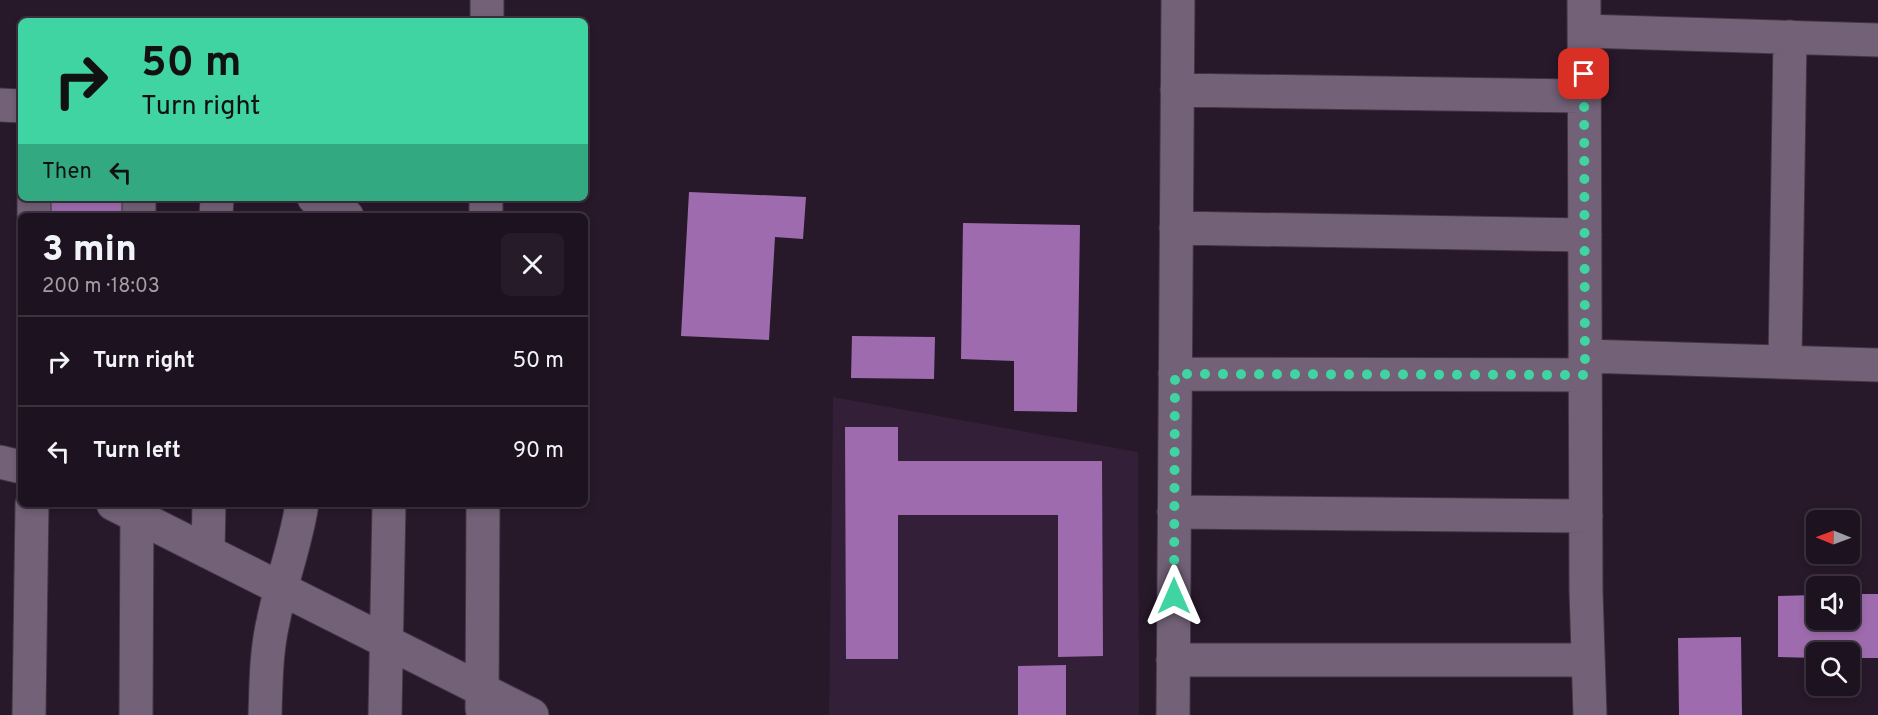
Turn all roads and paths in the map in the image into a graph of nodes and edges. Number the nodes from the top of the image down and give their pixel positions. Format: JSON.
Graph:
{"nodes":[{"id":1,"x":487,"y":0,"type":"edge"},
{"id":2,"x":1178,"y":0,"type":"edge"},
{"id":3,"x":1584,"y":15,"type":"edge"},
{"id":4,"x":487,"y":18,"type":"edge"},
{"id":5,"x":1790,"y":37,"type":"junction"},
{"id":6,"x":1878,"y":40,"type":"edge"},
{"id":7,"x":1178,"y":90,"type":"junction"},
{"id":8,"x":1583,"y":96,"type":"junction"},
{"id":9,"x":0,"y":105,"type":"edge"},
{"id":10,"x":18,"y":106,"type":"edge"},
{"id":11,"x":319,"y":201,"type":"edge"},
{"id":12,"x":341,"y":213,"type":"edge"},
{"id":13,"x":1176,"y":228,"type":"junction"},
{"id":14,"x":1585,"y":235,"type":"junction"},
{"id":15,"x":1785,"y":362,"type":"junction"},
{"id":16,"x":1585,"y":365,"type":"junction"},
{"id":17,"x":1878,"y":365,"type":"edge"},
{"id":18,"x":1175,"y":374,"type":"junction"},
{"id":19,"x":0,"y":462,"type":"edge"},
{"id":20,"x":18,"y":466,"type":"edge"},
{"id":21,"x":32,"y":507,"type":"edge"},
{"id":22,"x":209,"y":507,"type":"edge"},
{"id":23,"x":301,"y":507,"type":"edge"},
{"id":24,"x":389,"y":507,"type":"edge"},
{"id":25,"x":483,"y":507,"type":"edge"},
{"id":26,"x":129,"y":508,"type":"edge"},
{"id":27,"x":1174,"y":512,"type":"junction"},
{"id":28,"x":1586,"y":516,"type":"junction"},
{"id":29,"x":208,"y":552,"type":"junction"},
{"id":30,"x":280,"y":589,"type":"junction"},
{"id":31,"x":386,"y":642,"type":"junction"},
{"id":32,"x":1173,"y":660,"type":"junction"},
{"id":33,"x":1588,"y":660,"type":"junction"},
{"id":34,"x":482,"y":703,"type":"edge"},
{"id":35,"x":28,"y":715,"type":"edge"},
{"id":36,"x":136,"y":715,"type":"edge"},
{"id":37,"x":265,"y":715,"type":"edge"},
{"id":38,"x":385,"y":715,"type":"edge"},
{"id":39,"x":532,"y":715,"type":"edge"},
{"id":40,"x":1173,"y":715,"type":"edge"},
{"id":41,"x":1590,"y":715,"type":"edge"}],
"edges":[{"from":1,"to":4,"type":"street"},
{"from":2,"to":7,"type":"street"},
{"from":3,"to":5,"type":"street"},
{"from":3,"to":8,"type":"street"},
{"from":5,"to":6,"type":"street"},
{"from":5,"to":15,"type":"street"},
{"from":7,"to":8,"type":"street"},
{"from":7,"to":13,"type":"street"},
{"from":8,"to":14,"type":"street"},
{"from":9,"to":10,"type":"street"},
{"from":11,"to":12,"type":"street"},
{"from":13,"to":14,"type":"street"},
{"from":13,"to":18,"type":"street"},
{"from":14,"to":16,"type":"street"},
{"from":15,"to":16,"type":"street"},
{"from":15,"to":17,"type":"street"},
{"from":16,"to":18,"type":"street"},
{"from":16,"to":28,"type":"street"},
{"from":18,"to":27,"type":"street"},
{"from":19,"to":20,"type":"street"},
{"from":21,"to":35,"type":"street"},
{"from":22,"to":29,"type":"street"},
{"from":23,"to":30,"type":"street"},
{"from":24,"to":31,"type":"street"},
{"from":25,"to":34,"type":"street"},
{"from":26,"to":29,"type":"street"},
{"from":26,"to":36,"type":"street"},
{"from":27,"to":28,"type":"street"},
{"from":27,"to":32,"type":"street"},
{"from":28,"to":33,"type":"street"},
{"from":29,"to":30,"type":"street"},
{"from":30,"to":31,"type":"street"},
{"from":30,"to":37,"type":"street"},
{"from":31,"to":34,"type":"street"},
{"from":31,"to":38,"type":"street"},
{"from":32,"to":33,"type":"street"},
{"from":32,"to":40,"type":"street"},
{"from":33,"to":41,"type":"street"},
{"from":34,"to":39,"type":"street"}]}
